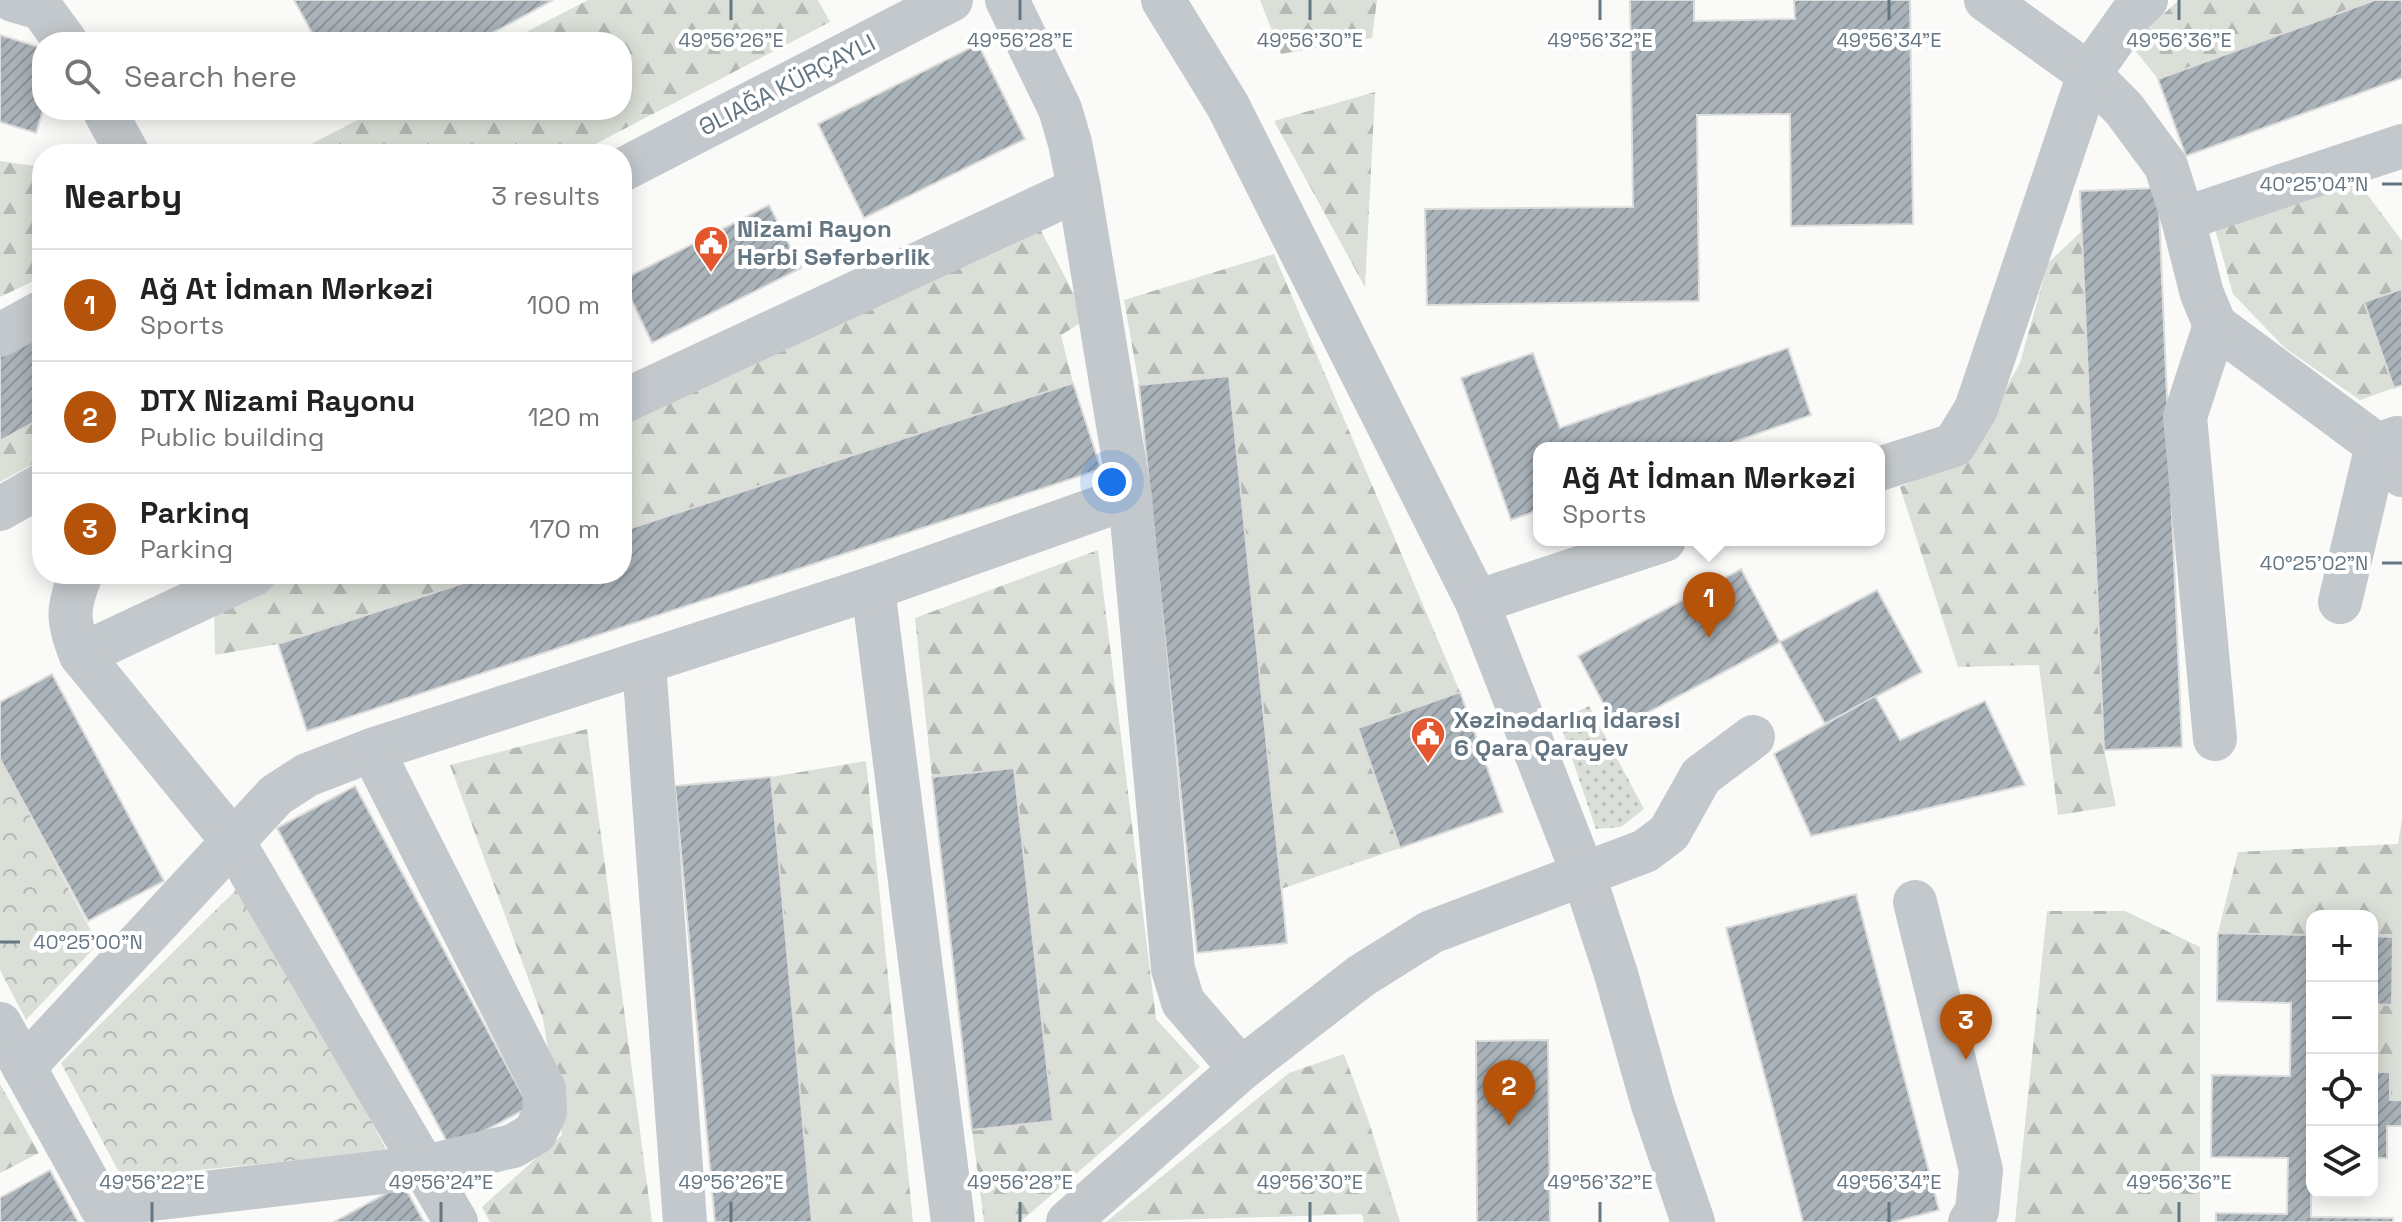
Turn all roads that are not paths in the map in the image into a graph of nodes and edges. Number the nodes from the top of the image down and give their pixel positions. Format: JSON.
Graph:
{"nodes":[{"id":1,"x":13,"y":0,"type":"edge"},
{"id":2,"x":951,"y":0,"type":"edge"},
{"id":3,"x":1007,"y":0,"type":"edge"},
{"id":4,"x":1163,"y":0,"type":"edge"},
{"id":5,"x":1986,"y":0,"type":"edge"},
{"id":6,"x":2146,"y":0,"type":"edge"},
{"id":7,"x":59,"y":32,"type":"edge"},
{"id":8,"x":2089,"y":74,"type":"junction"},
{"id":9,"x":109,"y":120,"type":"edge"},
{"id":10,"x":123,"y":144,"type":"edge"},
{"id":11,"x":2402,"y":146,"type":"edge"},
{"id":12,"x":632,"y":165,"type":"edge"},
{"id":13,"x":1079,"y":189,"type":"junction"},
{"id":14,"x":2183,"y":219,"type":"junction"},
{"id":15,"x":32,"y":317,"type":"edge"},
{"id":16,"x":2215,"y":325,"type":"junction"},
{"id":17,"x":0,"y":335,"type":"edge"},
{"id":18,"x":632,"y":397,"type":"edge"},
{"id":19,"x":2394,"y":452,"type":"edge"},
{"id":20,"x":1885,"y":467,"type":"edge"},
{"id":21,"x":32,"y":491,"type":"edge"},
{"id":22,"x":1130,"y":497,"type":"junction"},
{"id":23,"x":0,"y":509,"type":"edge"},
{"id":24,"x":1646,"y":546,"type":"edge"},
{"id":25,"x":77,"y":584,"type":"edge"},
{"id":26,"x":233,"y":584,"type":"edge"},
{"id":27,"x":873,"y":588,"type":"junction"},
{"id":28,"x":1477,"y":602,"type":"junction"},
{"id":29,"x":2340,"y":602,"type":"dead end"},
{"id":30,"x":81,"y":655,"type":"junction"},
{"id":31,"x":644,"y":664,"type":"junction"},
{"id":32,"x":1753,"y":737,"type":"dead end"},
{"id":33,"x":2215,"y":739,"type":"dead end"},
{"id":34,"x":372,"y":750,"type":"junction"},
{"id":35,"x":232,"y":840,"type":"junction"},
{"id":36,"x":1584,"y":876,"type":"junction"},
{"id":37,"x":1915,"y":902,"type":"dead end"},
{"id":38,"x":0,"y":1024,"type":"edge"},
{"id":39,"x":24,"y":1067,"type":"junction"},
{"id":40,"x":1241,"y":1069,"type":"junction"},
{"id":41,"x":426,"y":1167,"type":"junction"},
{"id":42,"x":105,"y":1213,"type":"edge"},
{"id":43,"x":456,"y":1222,"type":"edge"},
{"id":44,"x":685,"y":1222,"type":"edge"},
{"id":45,"x":953,"y":1222,"type":"edge"},
{"id":46,"x":1068,"y":1222,"type":"edge"},
{"id":47,"x":1693,"y":1222,"type":"edge"},
{"id":48,"x":1970,"y":1222,"type":"edge"}],
"edges":[{"from":1,"to":7,"type":"street"},
{"from":2,"to":12,"type":"street"},
{"from":3,"to":13,"type":"street"},
{"from":4,"to":28,"type":"street"},
{"from":5,"to":8,"type":"street"},
{"from":6,"to":8,"type":"street"},
{"from":8,"to":14,"type":"street"},
{"from":8,"to":20,"type":"street"},
{"from":9,"to":10,"type":"street"},
{"from":11,"to":14,"type":"street"},
{"from":13,"to":18,"type":"street"},
{"from":13,"to":22,"type":"street"},
{"from":14,"to":16,"type":"street"},
{"from":15,"to":17,"type":"street"},
{"from":16,"to":19,"type":"street"},
{"from":16,"to":33,"type":"street"},
{"from":19,"to":29,"type":"street"},
{"from":21,"to":23,"type":"street"},
{"from":22,"to":27,"type":"street"},
{"from":22,"to":40,"type":"street"},
{"from":24,"to":28,"type":"street"},
{"from":25,"to":30,"type":"street"},
{"from":26,"to":30,"type":"street"},
{"from":27,"to":31,"type":"street"},
{"from":27,"to":45,"type":"street"},
{"from":28,"to":36,"type":"street"},
{"from":30,"to":35,"type":"street"},
{"from":31,"to":34,"type":"street"},
{"from":31,"to":44,"type":"street"},
{"from":32,"to":36,"type":"street"},
{"from":34,"to":35,"type":"street"},
{"from":34,"to":41,"type":"street"},
{"from":35,"to":39,"type":"street"},
{"from":35,"to":41,"type":"street"},
{"from":36,"to":40,"type":"street"},
{"from":36,"to":47,"type":"street"},
{"from":37,"to":48,"type":"street"},
{"from":38,"to":39,"type":"street"},
{"from":39,"to":42,"type":"street"},
{"from":40,"to":46,"type":"street"},
{"from":41,"to":42,"type":"street"},
{"from":41,"to":43,"type":"street"}]}
